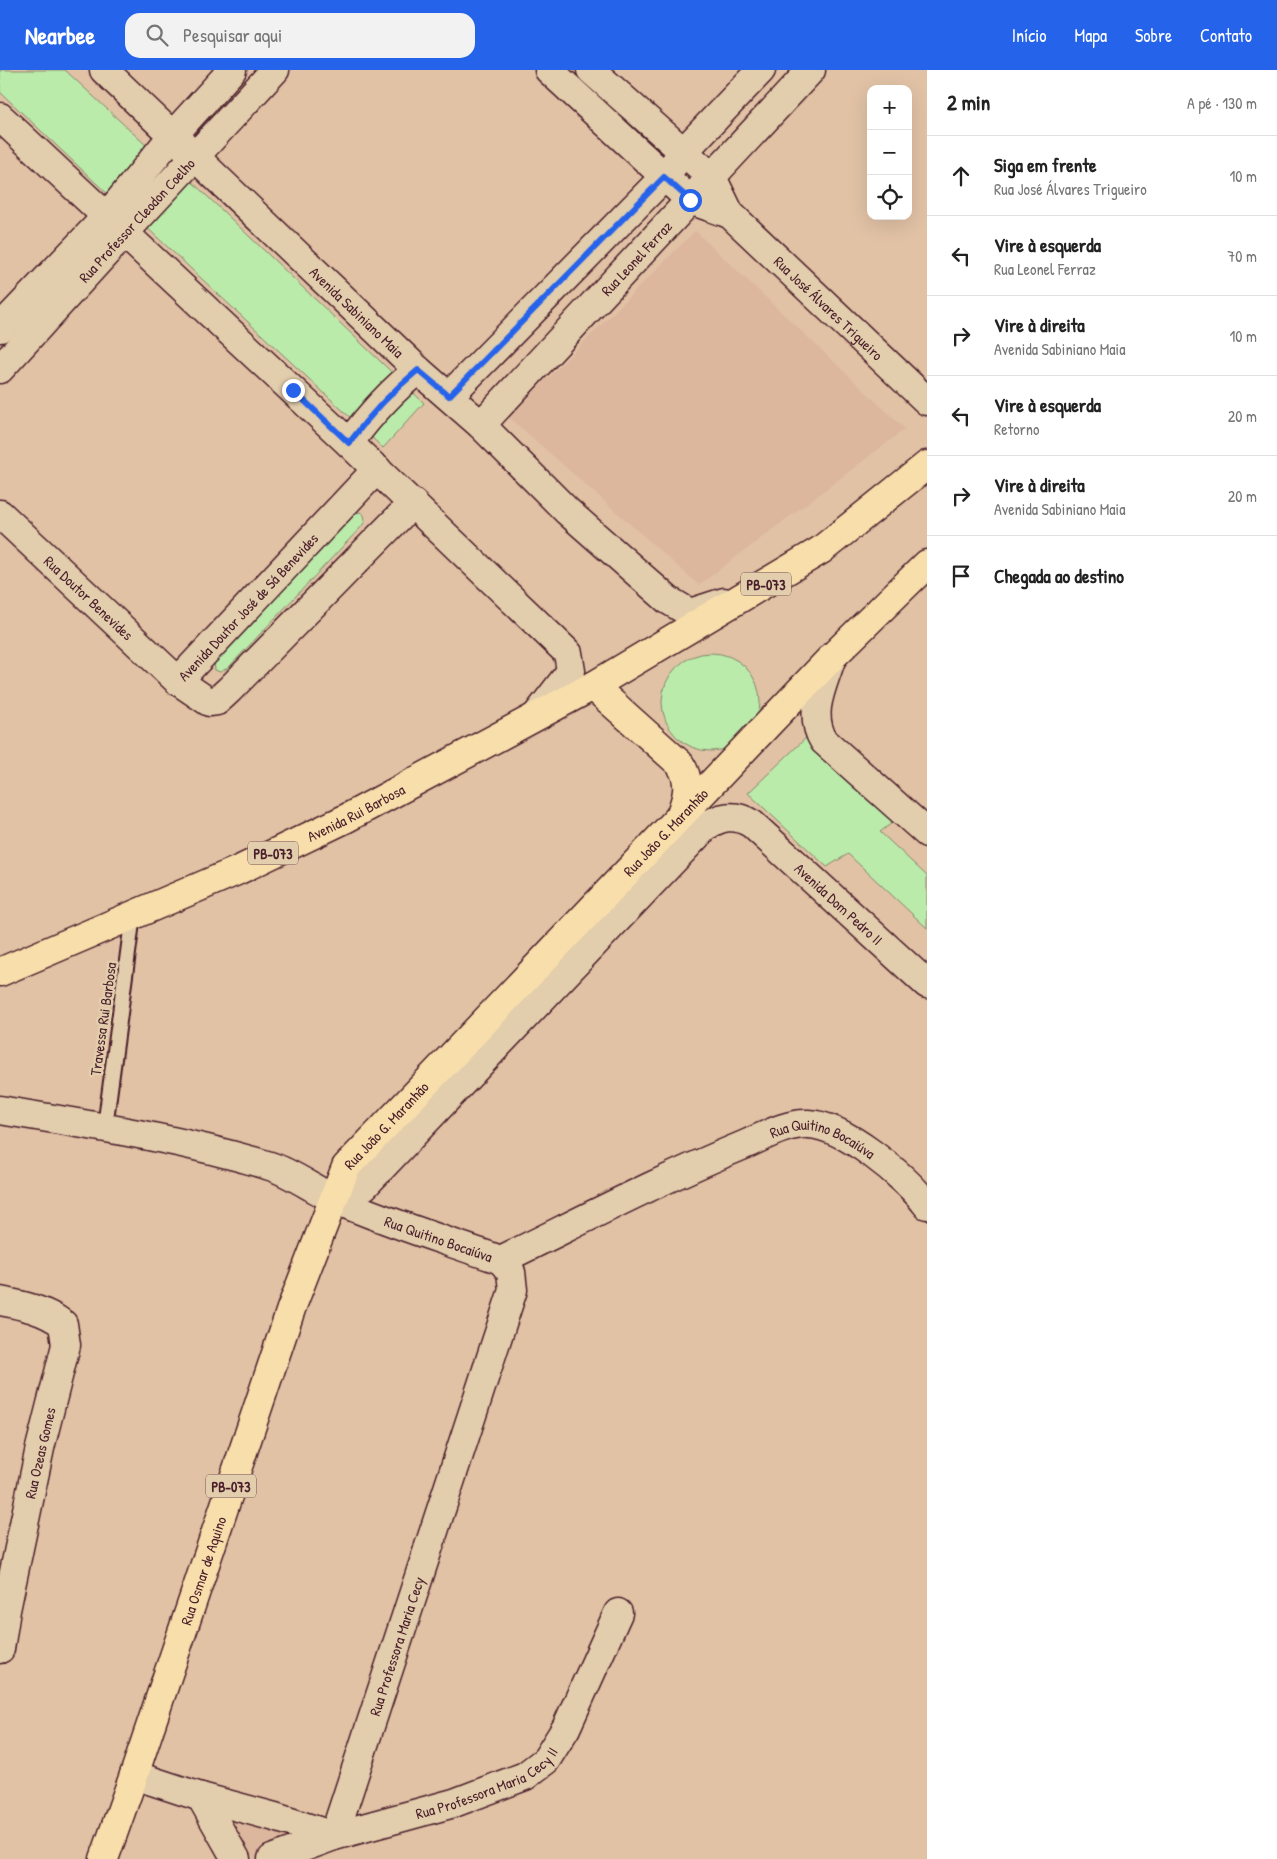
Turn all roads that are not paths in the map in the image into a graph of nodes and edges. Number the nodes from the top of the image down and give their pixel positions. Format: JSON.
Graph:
{"nodes":[{"id":1,"x":104,"y":70,"type":"edge"},
{"id":2,"x":232,"y":70,"type":"edge"},
{"id":3,"x":275,"y":70,"type":"edge"},
{"id":4,"x":549,"y":70,"type":"edge"},
{"id":5,"x":591,"y":70,"type":"edge"},
{"id":6,"x":761,"y":70,"type":"edge"},
{"id":7,"x":811,"y":70,"type":"edge"},
{"id":8,"x":0,"y":117,"type":"edge"},
{"id":9,"x":173,"y":135,"type":"junction"},
{"id":10,"x":684,"y":151,"type":"junction"},
{"id":11,"x":196,"y":156,"type":"junction"},
{"id":12,"x":664,"y":177,"type":"junction"},
{"id":13,"x":712,"y":177,"type":"junction"},
{"id":14,"x":690,"y":200,"type":"junction"},
{"id":15,"x":730,"y":214,"type":"junction"},
{"id":16,"x":115,"y":224,"type":"junction"},
{"id":17,"x":0,"y":328,"type":"edge"},
{"id":18,"x":0,"y":369,"type":"edge"},
{"id":19,"x":418,"y":370,"type":"junction"},
{"id":20,"x":449,"y":396,"type":"junction"},
{"id":21,"x":927,"y":401,"type":"edge"},
{"id":22,"x":481,"y":425,"type":"junction"},
{"id":23,"x":349,"y":443,"type":"junction"},
{"id":24,"x":927,"y":465,"type":"edge"},
{"id":25,"x":377,"y":469,"type":"junction"},
{"id":26,"x":413,"y":503,"type":"junction"},
{"id":27,"x":0,"y":514,"type":"edge"},
{"id":28,"x":927,"y":564,"type":"edge"},
{"id":29,"x":764,"y":584,"type":"junction"},
{"id":30,"x":832,"y":657,"type":"junction"},
{"id":31,"x":178,"y":681,"type":"junction"},
{"id":32,"x":594,"y":686,"type":"junction"},
{"id":33,"x":537,"y":715,"type":"junction"},
{"id":34,"x":679,"y":817,"type":"junction"},
{"id":35,"x":752,"y":824,"type":"joint"},
{"id":36,"x":927,"y":833,"type":"edge"},
{"id":37,"x":133,"y":915,"type":"junction"},
{"id":38,"x":0,"y":972,"type":"edge"},
{"id":39,"x":927,"y":984,"type":"edge"},
{"id":40,"x":0,"y":1110,"type":"edge"},
{"id":41,"x":105,"y":1127,"type":"junction"},
{"id":42,"x":923,"y":1190,"type":"edge"},
{"id":43,"x":334,"y":1198,"type":"junction"},
{"id":44,"x":501,"y":1260,"type":"junction"},
{"id":45,"x":0,"y":1301,"type":"edge"},
{"id":46,"x":618,"y":1613,"type":"dead end"},
{"id":47,"x":0,"y":1649,"type":"edge"},
{"id":48,"x":134,"y":1775,"type":"junction"},
{"id":49,"x":201,"y":1797,"type":"junction"},
{"id":50,"x":334,"y":1836,"type":"junction"},
{"id":51,"x":104,"y":1859,"type":"edge"},
{"id":52,"x":236,"y":1859,"type":"edge"},
{"id":53,"x":272,"y":1859,"type":"edge"}],
"edges":[{"from":1,"to":9,"type":"street","name":"Avenida Sabiniano Maia"},
{"from":2,"to":9,"type":"street","name":"Rua Professor Cleodon Coelho"},
{"from":3,"to":11,"type":"street","name":"Rua Professor Cleodon Coelho"},
{"from":4,"to":12,"type":"street","name":"Rua José Álvares Trigueiro"},
{"from":5,"to":10,"type":"street","name":"Rua José Álvares Trigueiro"},
{"from":6,"to":10,"type":"street"},
{"from":7,"to":13,"type":"street","name":"Rua Leonel Ferraz"},
{"from":8,"to":16,"type":"street"},
{"from":9,"to":11,"type":"street","name":"Avenida Sabiniano Maia"},
{"from":9,"to":16,"type":"street","name":"Rua Professor Cleodon Coelho"},
{"from":10,"to":12,"type":"street"},
{"from":10,"to":13,"type":"street","name":"Rua José Álvares Trigueiro"},
{"from":11,"to":16,"type":"street","name":"Rua Professor Cleodon Coelho"},
{"from":11,"to":19,"type":"street","name":"Avenida Sabiniano Maia"},
{"from":12,"to":14,"type":"street","name":"Rua José Álvares Trigueiro"},
{"from":12,"to":20,"type":"street"},
{"from":13,"to":14,"type":"street","name":"Rua Leonel Ferraz"},
{"from":13,"to":15,"type":"street","name":"Rua José Álvares Trigueiro"},
{"from":14,"to":15,"type":"street","name":"Rua José Álvares Trigueiro"},
{"from":14,"to":22,"type":"street","name":"Rua Leonel Ferraz"},
{"from":15,"to":21,"type":"street","name":"Rua José Álvares Trigueiro"},
{"from":16,"to":17,"type":"street","name":"Rua Professor Cleodon Coelho"},
{"from":16,"to":18,"type":"street","name":"Rua Professor Cleodon Coelho"},
{"from":16,"to":23,"type":"street"},
{"from":19,"to":20,"type":"street","name":"Avenida Sabiniano Maia"},
{"from":19,"to":23,"type":"street"},
{"from":20,"to":22,"type":"street","name":"Avenida Sabiniano Maia"},
{"from":22,"to":29,"type":"street","name":"Avenida Sabiniano Maia"},
{"from":23,"to":25,"type":"street"},
{"from":24,"to":29,"type":"main road","number":"PB-073"},
{"from":25,"to":26,"type":"street"},
{"from":25,"to":31,"type":"street","name":"Avenida Doutor José de Sá Benevides"},
{"from":26,"to":31,"type":"street","name":"Avenida Doutor José de Sá Benevides"},
{"from":26,"to":33,"type":"street"},
{"from":27,"to":31,"type":"street","name":"Rua Doutor Benevides"},
{"from":28,"to":30,"type":"main road","name":"Rua João G. Maranhão"},
{"from":29,"to":32,"type":"main road","number":"PB-073"},
{"from":30,"to":34,"type":"main road","name":"Rua João G. Maranhão"},
{"from":30,"to":36,"type":"street"},
{"from":32,"to":33,"type":"main road","name":"Avenida Rui Barbosa","number":"PB-073"},
{"from":32,"to":34,"type":"main road"},
{"from":33,"to":37,"type":"main road","name":"Avenida Rui Barbosa","number":"PB-073"},
{"from":34,"to":43,"type":"main road","name":"Rua João G. Maranhão"},
{"from":35,"to":39,"type":"street","name":"Avenida Dom Pedro II"},
{"from":35,"to":43,"type":"street","name":"Rua João G. Maranhão"},
{"from":37,"to":38,"type":"main road","name":"Avenida Rui Barbosa","number":"PB-073"},
{"from":37,"to":41,"type":"lane","name":"Travessa Rui Barbosa"},
{"from":40,"to":41,"type":"street","name":"Rua Quitino Bocaiúva"},
{"from":41,"to":43,"type":"street","name":"Rua Quitino Bocaiúva"},
{"from":42,"to":44,"type":"street","name":"Rua Quitino Bocaiúva"},
{"from":43,"to":44,"type":"street","name":"Rua Quitino Bocaiúva"},
{"from":43,"to":48,"type":"main road","name":"Rua Osmar de Aquino","number":"PB-073"},
{"from":44,"to":50,"type":"street","name":"Rua Professora Maria Cecy"},
{"from":45,"to":47,"type":"street","name":"Rua Ozeas Gomes"},
{"from":46,"to":50,"type":"street","name":"Rua Professora Maria Cecy II"},
{"from":48,"to":49,"type":"street"},
{"from":48,"to":51,"type":"main road","name":"Rua Osmar de Aquino","number":"PB-073"},
{"from":49,"to":50,"type":"street"},
{"from":49,"to":52,"type":"street"},
{"from":50,"to":53,"type":"street","name":"Rua Professora Maria Cecy II"}]}
